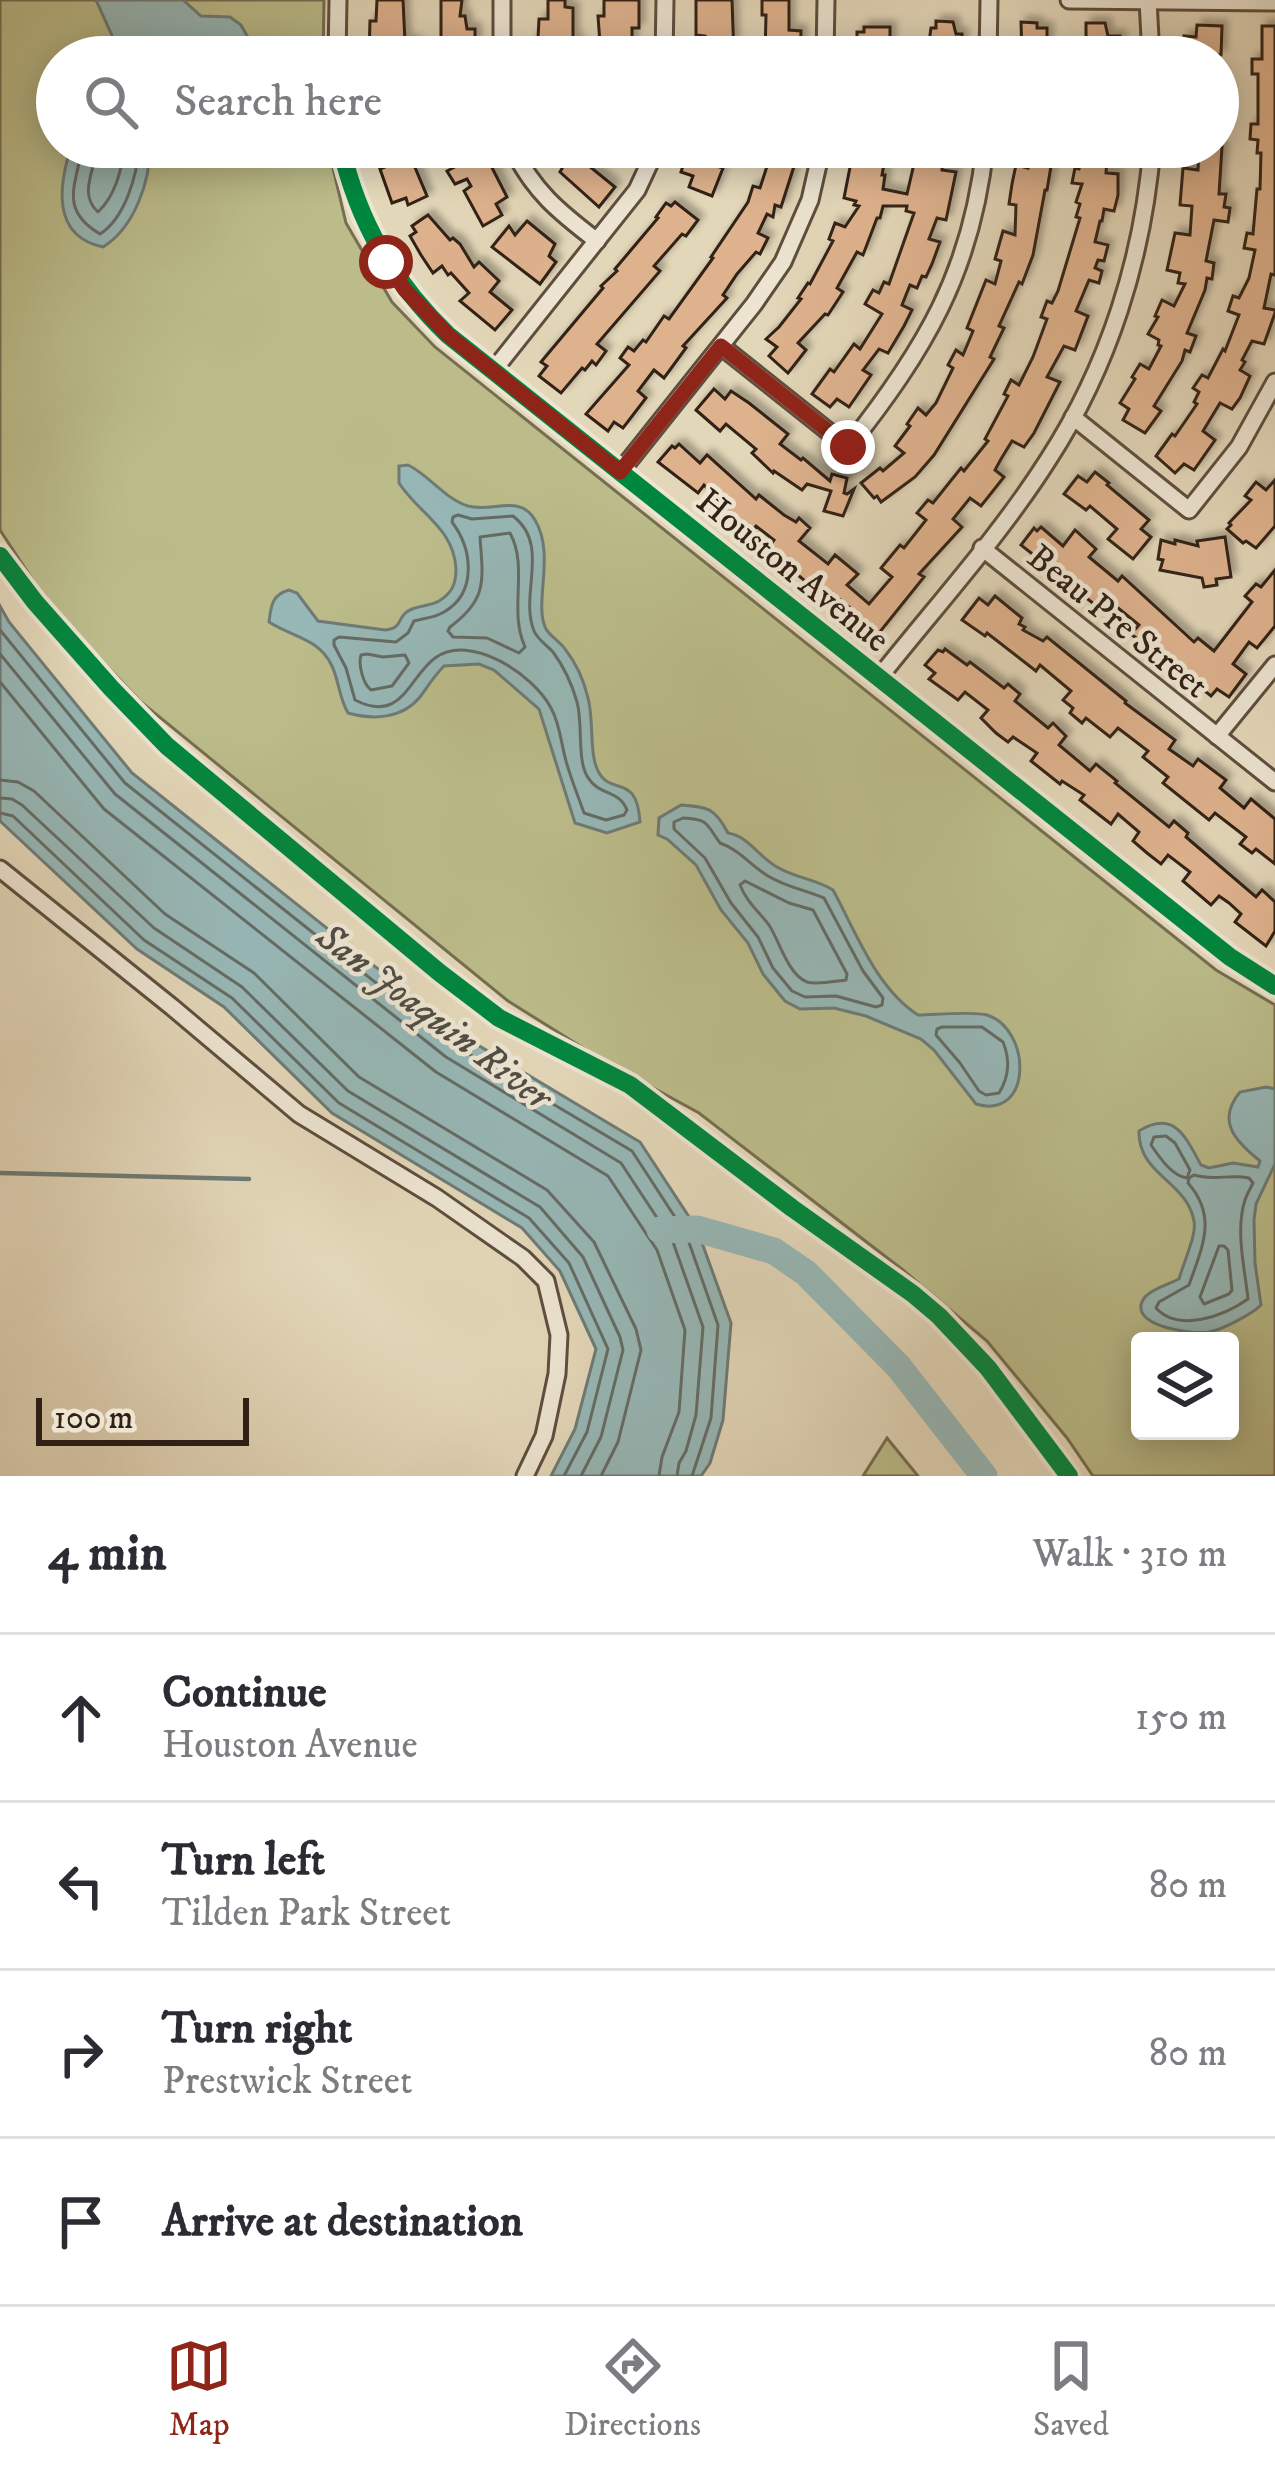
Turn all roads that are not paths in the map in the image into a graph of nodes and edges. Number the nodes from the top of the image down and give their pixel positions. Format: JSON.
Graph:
{"nodes":[{"id":1,"x":338,"y":0,"type":"edge"},
{"id":2,"x":502,"y":0,"type":"edge"},
{"id":3,"x":664,"y":0,"type":"edge"},
{"id":4,"x":826,"y":0,"type":"edge"},
{"id":5,"x":988,"y":0,"type":"edge"},
{"id":6,"x":1069,"y":0,"type":"edge"},
{"id":7,"x":1148,"y":0,"type":"edge"},
{"id":8,"x":1275,"y":2,"type":"edge"},
{"id":9,"x":337,"y":36,"type":"edge"},
{"id":10,"x":502,"y":36,"type":"edge"},
{"id":11,"x":664,"y":36,"type":"edge"},
{"id":12,"x":825,"y":36,"type":"edge"},
{"id":13,"x":988,"y":36,"type":"edge"},
{"id":14,"x":1150,"y":36,"type":"edge"},
{"id":15,"x":347,"y":168,"type":"edge"},
{"id":16,"x":522,"y":168,"type":"edge"},
{"id":17,"x":647,"y":168,"type":"edge"},
{"id":18,"x":817,"y":168,"type":"edge"},
{"id":19,"x":981,"y":168,"type":"edge"},
{"id":20,"x":1149,"y":168,"type":"edge"},
{"id":21,"x":596,"y":241,"type":"junction"},
{"id":22,"x":721,"y":346,"type":"junction"},
{"id":23,"x":493,"y":370,"type":"junction"},
{"id":24,"x":1275,"y":382,"type":"edge"},
{"id":25,"x":1073,"y":417,"type":"junction"},
{"id":26,"x":620,"y":472,"type":"junction"},
{"id":27,"x":982,"y":548,"type":"junction"},
{"id":28,"x":0,"y":556,"type":"edge"},
{"id":29,"x":1275,"y":664,"type":"edge"},
{"id":30,"x":878,"y":679,"type":"junction"},
{"id":31,"x":1217,"y":736,"type":"junction"},
{"id":32,"x":1275,"y":782,"type":"edge"},
{"id":33,"x":0,"y":869,"type":"edge"},
{"id":34,"x":1275,"y":986,"type":"edge"},
{"id":35,"x":524,"y":1476,"type":"edge"},
{"id":36,"x":1069,"y":1476,"type":"edge"}],
"edges":[{"from":1,"to":9,"type":"street"},
{"from":2,"to":10,"type":"street"},
{"from":3,"to":11,"type":"street"},
{"from":4,"to":12,"type":"street"},
{"from":5,"to":13,"type":"street"},
{"from":6,"to":7,"type":"street"},
{"from":7,"to":8,"type":"street"},
{"from":7,"to":14,"type":"street"},
{"from":15,"to":23,"type":"street","name":"Houston Avenue"},
{"from":16,"to":21,"type":"street"},
{"from":17,"to":21,"type":"street"},
{"from":18,"to":22,"type":"street"},
{"from":19,"to":22,"type":"street"},
{"from":20,"to":25,"type":"street"},
{"from":21,"to":23,"type":"street"},
{"from":22,"to":26,"type":"street"},
{"from":23,"to":26,"type":"street","name":"Houston Avenue"},
{"from":24,"to":25,"type":"street"},
{"from":25,"to":27,"type":"street"},
{"from":26,"to":30,"type":"street","name":"Houston Avenue"},
{"from":27,"to":30,"type":"street"},
{"from":27,"to":31,"type":"street","name":"Beau Pre Street"},
{"from":28,"to":36,"type":"street"},
{"from":29,"to":31,"type":"street"},
{"from":30,"to":34,"type":"street","name":"Houston Avenue"},
{"from":31,"to":32,"type":"street","name":"Beau Pre Street"},
{"from":33,"to":35,"type":"street"}]}
